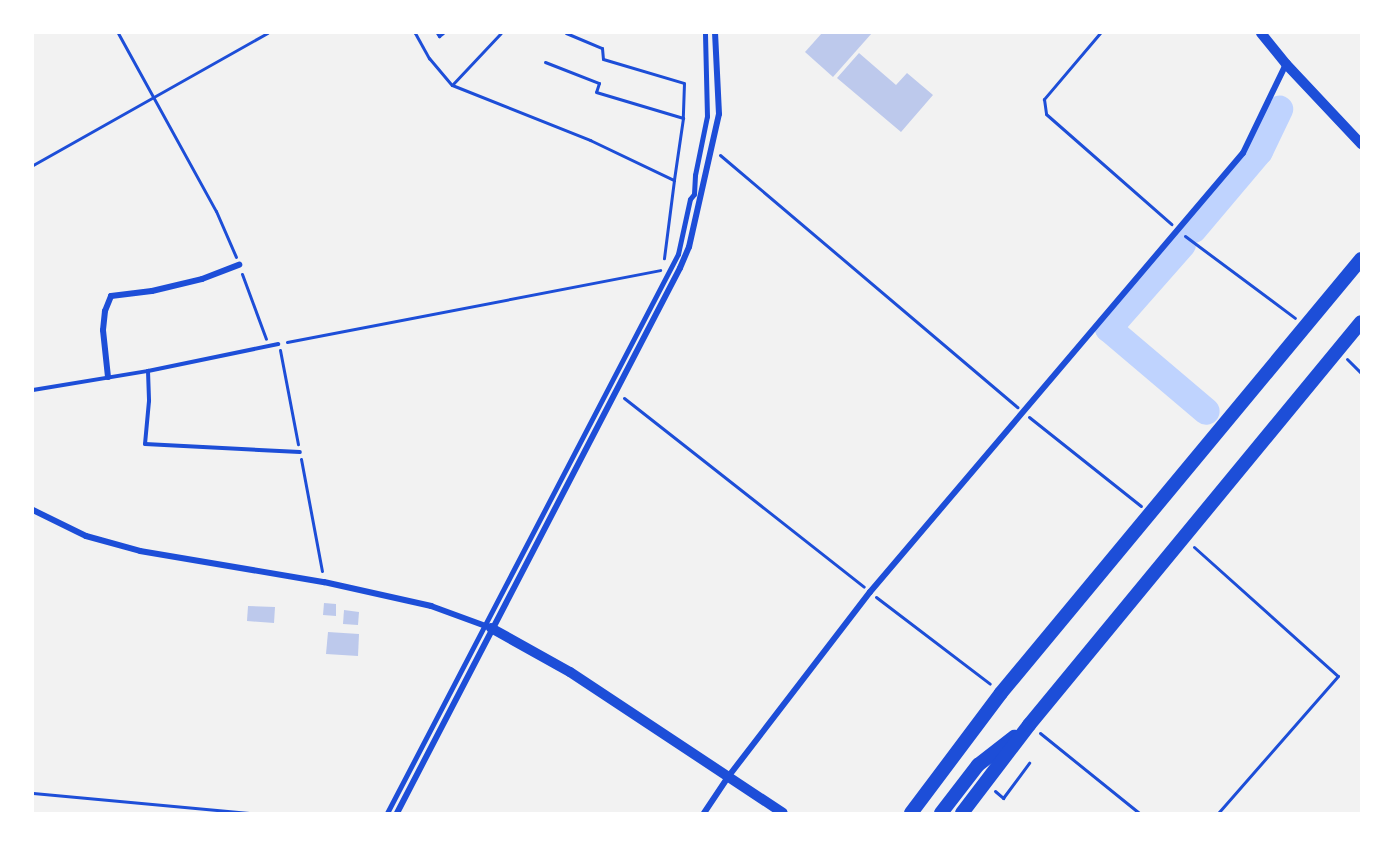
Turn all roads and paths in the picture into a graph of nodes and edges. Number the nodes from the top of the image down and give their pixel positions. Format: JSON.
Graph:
{"nodes":[{"id":1,"x":118,"y":33,"type":"edge"},
{"id":2,"x":267,"y":33,"type":"edge"},
{"id":3,"x":415,"y":33,"type":"edge"},
{"id":4,"x":437,"y":33,"type":"edge"},
{"id":5,"x":443,"y":33,"type":"edge"},
{"id":6,"x":501,"y":33,"type":"edge"},
{"id":7,"x":566,"y":33,"type":"edge"},
{"id":8,"x":705,"y":33,"type":"edge"},
{"id":9,"x":715,"y":33,"type":"edge"},
{"id":10,"x":1100,"y":33,"type":"edge"},
{"id":11,"x":1261,"y":33,"type":"edge"},
{"id":12,"x":545,"y":62,"type":"dead end"},
{"id":13,"x":1286,"y":64,"type":"junction"},
{"id":14,"x":452,"y":85,"type":"junction"},
{"id":15,"x":155,"y":97,"type":"junction"},
{"id":16,"x":683,"y":118,"type":"junction"},
{"id":17,"x":1361,"y":144,"type":"edge"},
{"id":18,"x":711,"y":148,"type":"junction"},
{"id":19,"x":33,"y":165,"type":"edge"},
{"id":20,"x":674,"y":180,"type":"junction"},
{"id":21,"x":1178,"y":230,"type":"junction"},
{"id":22,"x":664,"y":259,"type":"dead end"},
{"id":23,"x":1361,"y":259,"type":"edge"},
{"id":24,"x":239,"y":265,"type":"junction"},
{"id":25,"x":663,"y":270,"type":"dead end"},
{"id":26,"x":1361,"y":322,"type":"edge"},
{"id":27,"x":1304,"y":325,"type":"junction"},
{"id":28,"x":278,"y":344,"type":"junction"},
{"id":29,"x":268,"y":345,"type":"junction"},
{"id":30,"x":1338,"y":351,"type":"junction"},
{"id":31,"x":148,"y":371,"type":"junction"},
{"id":32,"x":1361,"y":372,"type":"edge"},
{"id":33,"x":108,"y":376,"type":"junction"},
{"id":34,"x":33,"y":390,"type":"edge"},
{"id":35,"x":616,"y":391,"type":"junction"},
{"id":36,"x":1024,"y":413,"type":"junction"},
{"id":37,"x":300,"y":452,"type":"junction"},
{"id":38,"x":33,"y":510,"type":"edge"},
{"id":39,"x":1149,"y":513,"type":"junction"},
{"id":40,"x":1184,"y":538,"type":"junction"},
{"id":41,"x":324,"y":582,"type":"junction"},
{"id":42,"x":870,"y":592,"type":"junction"},
{"id":43,"x":487,"y":626,"type":"junction"},
{"id":44,"x":1001,"y":693,"type":"junction"},
{"id":45,"x":1029,"y":725,"type":"junction"},
{"id":46,"x":1029,"y":763,"type":"dead end"},
{"id":47,"x":728,"y":777,"type":"junction"},
{"id":48,"x":33,"y":793,"type":"edge"},
{"id":49,"x":1003,"y":798,"type":"dead end"},
{"id":50,"x":249,"y":813,"type":"edge"},
{"id":51,"x":387,"y":813,"type":"edge"},
{"id":52,"x":397,"y":813,"type":"edge"},
{"id":53,"x":704,"y":813,"type":"edge"},
{"id":54,"x":783,"y":813,"type":"edge"},
{"id":55,"x":911,"y":813,"type":"edge"},
{"id":56,"x":941,"y":813,"type":"edge"},
{"id":57,"x":962,"y":813,"type":"edge"},
{"id":58,"x":1139,"y":813,"type":"edge"},
{"id":59,"x":1218,"y":813,"type":"edge"}],
"edges":[{"from":1,"to":15,"type":"path"},
{"from":2,"to":15,"type":"path"},
{"from":3,"to":14,"type":"path"},
{"from":4,"to":5,"type":"path"},
{"from":6,"to":14,"type":"path"},
{"from":7,"to":16,"type":"path"},
{"from":8,"to":43,"type":"street"},
{"from":9,"to":18,"type":"street"},
{"from":10,"to":21,"type":"path"},
{"from":11,"to":13,"type":"street"},
{"from":12,"to":16,"type":"path"},
{"from":13,"to":17,"type":"street"},
{"from":13,"to":21,"type":"street"},
{"from":14,"to":20,"type":"path"},
{"from":15,"to":19,"type":"path"},
{"from":15,"to":24,"type":"path"},
{"from":16,"to":20,"type":"path"},
{"from":18,"to":35,"type":"street"},
{"from":18,"to":36,"type":"path"},
{"from":20,"to":22,"type":"path"},
{"from":21,"to":27,"type":"path"},
{"from":21,"to":36,"type":"street"},
{"from":23,"to":27,"type":"highway"},
{"from":24,"to":29,"type":"path"},
{"from":24,"to":33,"type":"street"},
{"from":25,"to":28,"type":"path"},
{"from":26,"to":30,"type":"highway"},
{"from":27,"to":39,"type":"highway"},
{"from":28,"to":29,"type":"lane"},
{"from":28,"to":37,"type":"path"},
{"from":29,"to":31,"type":"lane"},
{"from":30,"to":32,"type":"path"},
{"from":30,"to":40,"type":"highway"},
{"from":31,"to":33,"type":"lane"},
{"from":31,"to":37,"type":"lane"},
{"from":33,"to":34,"type":"lane"},
{"from":35,"to":42,"type":"path"},
{"from":35,"to":43,"type":"street"},
{"from":36,"to":39,"type":"path"},
{"from":36,"to":42,"type":"street"},
{"from":37,"to":41,"type":"path"},
{"from":38,"to":41,"type":"street"},
{"from":39,"to":44,"type":"highway"},
{"from":40,"to":45,"type":"highway"},
{"from":40,"to":59,"type":"path"},
{"from":41,"to":43,"type":"street"},
{"from":42,"to":44,"type":"path"},
{"from":42,"to":47,"type":"street"},
{"from":43,"to":47,"type":"street"},
{"from":43,"to":51,"type":"street"},
{"from":43,"to":52,"type":"street"},
{"from":44,"to":55,"type":"highway"},
{"from":45,"to":56,"type":"highway"},
{"from":45,"to":57,"type":"highway"},
{"from":45,"to":58,"type":"path"},
{"from":46,"to":49,"type":"path"},
{"from":47,"to":53,"type":"street"},
{"from":47,"to":54,"type":"street"},
{"from":48,"to":50,"type":"path"}]}
